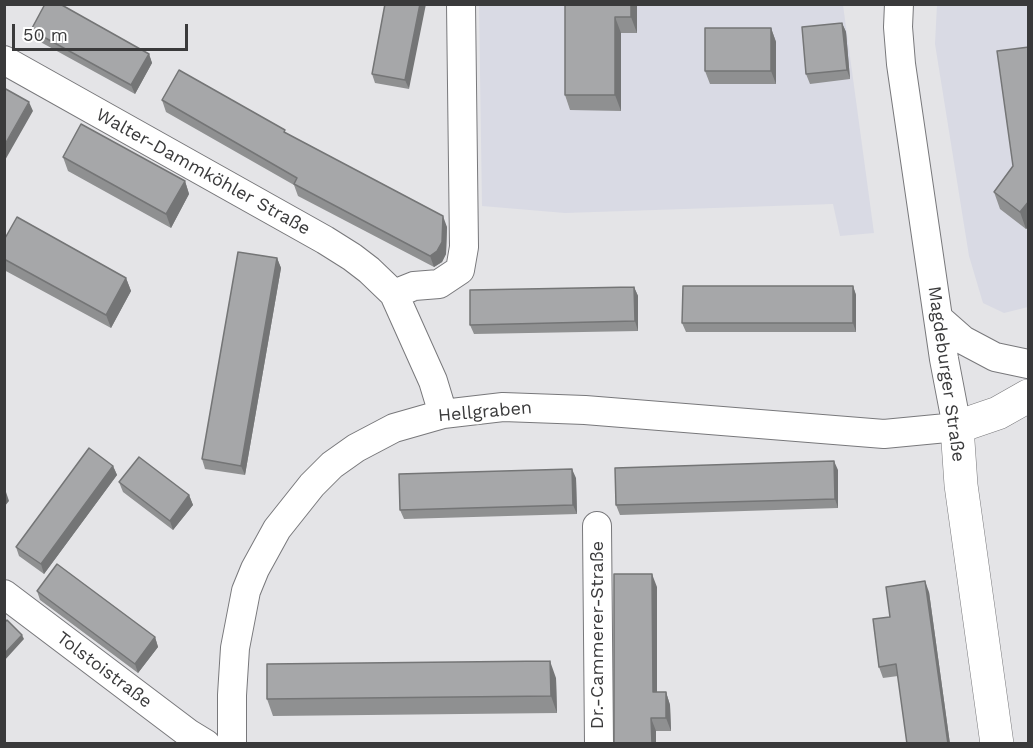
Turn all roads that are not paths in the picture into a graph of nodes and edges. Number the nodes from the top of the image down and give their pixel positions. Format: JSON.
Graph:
{"nodes":[{"id":1,"x":461,"y":4,"type":"edge"},
{"id":2,"x":899,"y":4,"type":"edge"},
{"id":3,"x":4,"y":60,"type":"edge"},
{"id":4,"x":394,"y":294,"type":"junction"},
{"id":5,"x":938,"y":318,"type":"junction"},
{"id":6,"x":1029,"y":364,"type":"edge"},
{"id":7,"x":1029,"y":396,"type":"edge"},
{"id":8,"x":443,"y":414,"type":"junction"},
{"id":9,"x":957,"y":427,"type":"junction"},
{"id":10,"x":597,"y":526,"type":"dead end"},
{"id":11,"x":4,"y":594,"type":"edge"},
{"id":12,"x":206,"y":744,"type":"edge"},
{"id":13,"x":232,"y":744,"type":"edge"},
{"id":14,"x":599,"y":744,"type":"edge"},
{"id":15,"x":997,"y":744,"type":"edge"}],
"edges":[{"from":1,"to":4,"type":"street"},
{"from":2,"to":5,"type":"street","name":"Magdeburger Straße"},
{"from":3,"to":4,"type":"street","name":"Walter-Dammköhler Straße"},
{"from":4,"to":8,"type":"street","name":"Walter-Dammköhler Straße"},
{"from":5,"to":6,"type":"street"},
{"from":5,"to":9,"type":"street","name":"Magdeburger Straße"},
{"from":7,"to":9,"type":"main road"},
{"from":8,"to":9,"type":"street","name":"Hellgraben"},
{"from":8,"to":13,"type":"street","name":"Hellgraben"},
{"from":9,"to":15,"type":"main road","name":"Magdeburger Straße"},
{"from":10,"to":14,"type":"street","name":"Dr.-Cammerer-Straße"},
{"from":11,"to":12,"type":"street","name":"Tolstoistraße"}]}
